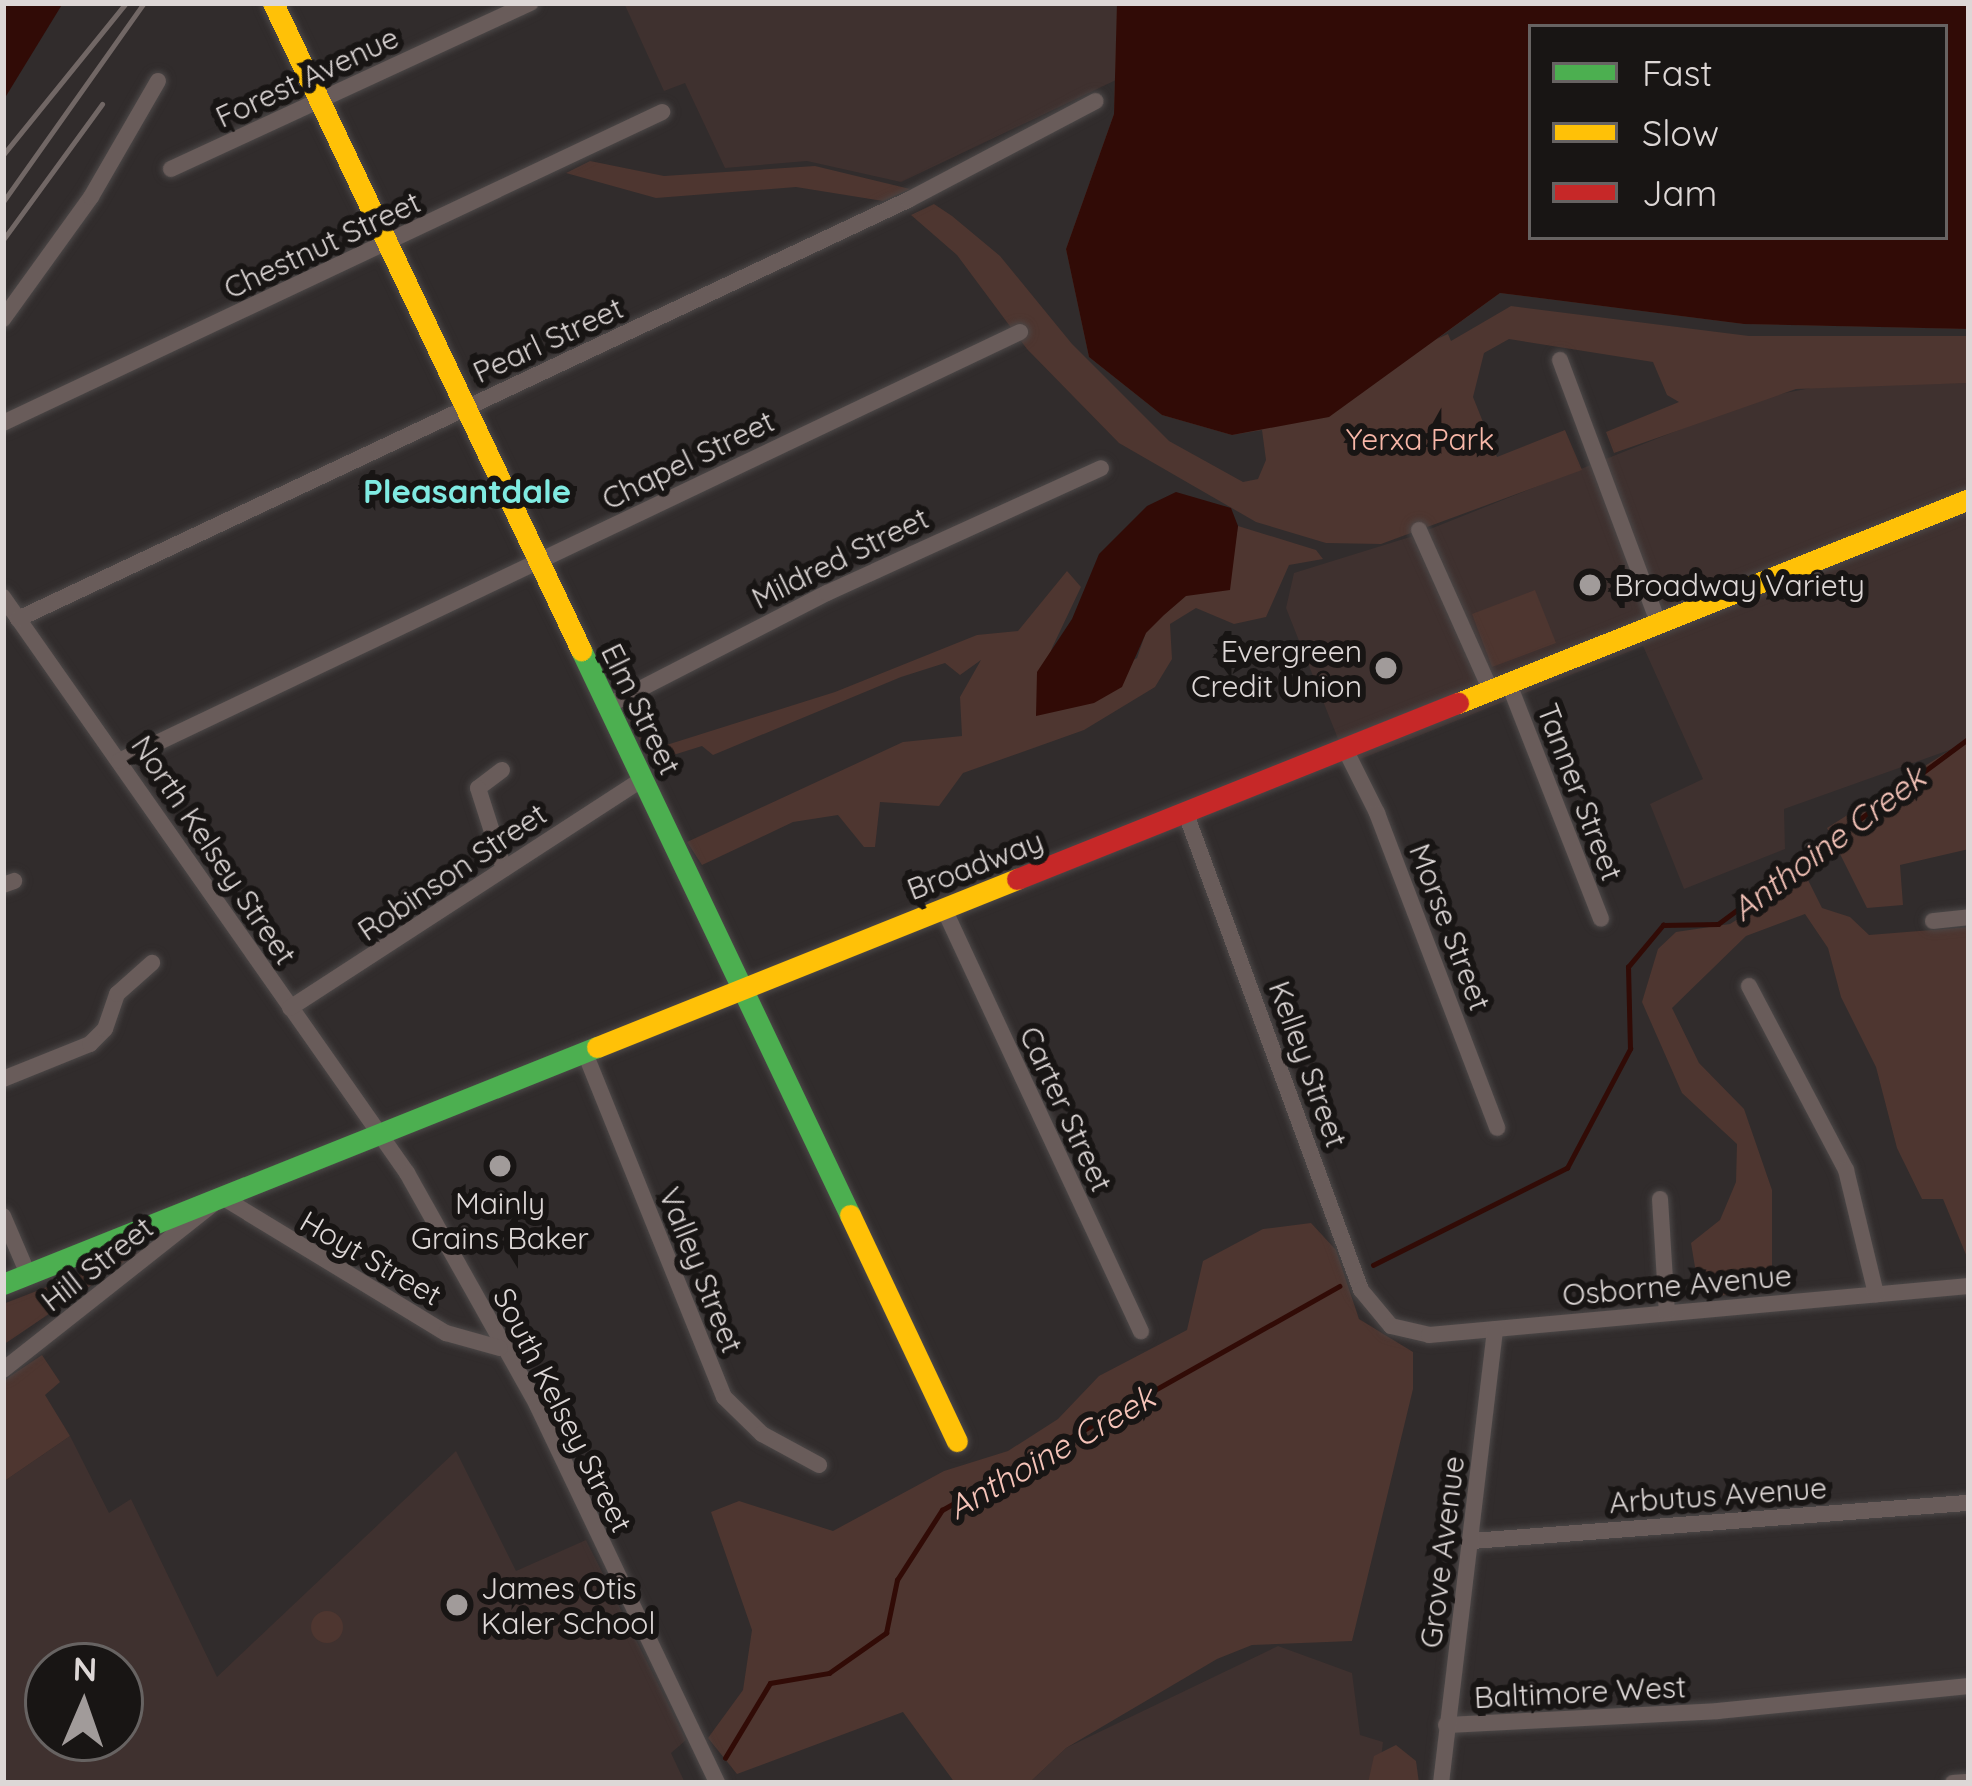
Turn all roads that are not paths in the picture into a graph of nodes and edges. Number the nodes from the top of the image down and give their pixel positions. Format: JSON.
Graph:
{"nodes":[{"id":1,"x":273,"y":3,"type":"edge"},
{"id":2,"x":530,"y":3,"type":"edge"},
{"id":3,"x":158,"y":81,"type":"dead end"},
{"id":4,"x":1096,"y":101,"type":"dead end"},
{"id":5,"x":320,"y":102,"type":"junction"},
{"id":6,"x":662,"y":112,"type":"dead end"},
{"id":7,"x":171,"y":169,"type":"dead end"},
{"id":8,"x":387,"y":243,"type":"junction"},
{"id":9,"x":3,"y":319,"type":"edge"},
{"id":10,"x":1020,"y":332,"type":"dead end"},
{"id":11,"x":1560,"y":360,"type":"dead end"},
{"id":12,"x":465,"y":409,"type":"junction"},
{"id":13,"x":3,"y":423,"type":"edge"},
{"id":14,"x":1101,"y":468,"type":"dead end"},
{"id":15,"x":1969,"y":499,"type":"edge"},
{"id":16,"x":1419,"y":530,"type":"dead end"},
{"id":17,"x":540,"y":562,"type":"junction"},
{"id":18,"x":3,"y":597,"type":"edge"},
{"id":19,"x":19,"y":619,"type":"junction"},
{"id":20,"x":1659,"y":625,"type":"junction"},
{"id":21,"x":1500,"y":688,"type":"junction"},
{"id":22,"x":607,"y":706,"type":"junction"},
{"id":23,"x":1345,"y":749,"type":"junction"},
{"id":24,"x":119,"y":761,"type":"junction"},
{"id":25,"x":502,"y":770,"type":"dead end"},
{"id":26,"x":642,"y":779,"type":"junction"},
{"id":27,"x":1186,"y":814,"type":"junction"},
{"id":28,"x":504,"y":869,"type":"junction"},
{"id":29,"x":944,"y":909,"type":"junction"},
{"id":30,"x":1969,"y":917,"type":"edge"},
{"id":31,"x":1600,"y":919,"type":"dead end"},
{"id":32,"x":1934,"y":921,"type":"dead end"},
{"id":33,"x":152,"y":963,"type":"dead end"},
{"id":34,"x":1749,"y":986,"type":"dead end"},
{"id":35,"x":743,"y":988,"type":"junction"},
{"id":36,"x":290,"y":1008,"type":"junction"},
{"id":37,"x":585,"y":1053,"type":"junction"},
{"id":38,"x":3,"y":1079,"type":"edge"},
{"id":39,"x":1497,"y":1128,"type":"dead end"},
{"id":40,"x":379,"y":1134,"type":"junction"},
{"id":41,"x":222,"y":1197,"type":"junction"},
{"id":42,"x":1660,"y":1199,"type":"dead end"},
{"id":43,"x":3,"y":1216,"type":"edge"},
{"id":44,"x":28,"y":1274,"type":"junction"},
{"id":45,"x":3,"y":1284,"type":"edge"},
{"id":46,"x":1969,"y":1286,"type":"edge"},
{"id":47,"x":1876,"y":1294,"type":"junction"},
{"id":48,"x":1666,"y":1312,"type":"junction"},
{"id":49,"x":1391,"y":1326,"type":"joint"},
{"id":50,"x":1495,"y":1328,"type":"junction"},
{"id":51,"x":1141,"y":1331,"type":"dead end"},
{"id":52,"x":500,"y":1348,"type":"junction"},
{"id":53,"x":3,"y":1370,"type":"edge"},
{"id":54,"x":957,"y":1441,"type":"dead end"},
{"id":55,"x":819,"y":1465,"type":"dead end"},
{"id":56,"x":1969,"y":1503,"type":"edge"},
{"id":57,"x":1472,"y":1541,"type":"junction"},
{"id":58,"x":1969,"y":1686,"type":"edge"},
{"id":59,"x":1446,"y":1725,"type":"junction"},
{"id":60,"x":1969,"y":1782,"type":"edge"},
{"id":61,"x":717,"y":1783,"type":"edge"},
{"id":62,"x":1442,"y":1783,"type":"edge"},
{"id":63,"x":1953,"y":1783,"type":"edge"}],
"edges":[{"from":1,"to":5,"type":"main road","name":"Elm Street"},
{"from":2,"to":5,"type":"street","name":"Forest Avenue"},
{"from":3,"to":9,"type":"street"},
{"from":4,"to":12,"type":"street","name":"Pearl Street"},
{"from":5,"to":7,"type":"street","name":"Forest Avenue"},
{"from":5,"to":8,"type":"main road","name":"Elm Street"},
{"from":6,"to":8,"type":"street","name":"Chestnut Street"},
{"from":8,"to":12,"type":"main road","name":"Elm Street"},
{"from":8,"to":13,"type":"street","name":"Chestnut Street"},
{"from":10,"to":17,"type":"street","name":"Chapel Street"},
{"from":11,"to":20,"type":"street"},
{"from":12,"to":17,"type":"main road","name":"Elm Street"},
{"from":12,"to":19,"type":"street","name":"Pearl Street"},
{"from":14,"to":22,"type":"street","name":"Mildred Street"},
{"from":15,"to":20,"type":"main road","name":"Broadway"},
{"from":16,"to":21,"type":"street","name":"Tanner Street"},
{"from":17,"to":22,"type":"main road","name":"Elm Street"},
{"from":17,"to":24,"type":"street","name":"Chapel Street"},
{"from":18,"to":19,"type":"street","name":"North Kelsey Street"},
{"from":19,"to":24,"type":"street","name":"North Kelsey Street"},
{"from":20,"to":21,"type":"main road","name":"Broadway"},
{"from":21,"to":23,"type":"main road","name":"Broadway"},
{"from":21,"to":31,"type":"street","name":"Tanner Street"},
{"from":22,"to":26,"type":"main road","name":"Elm Street"},
{"from":23,"to":27,"type":"main road","name":"Broadway"},
{"from":23,"to":39,"type":"street","name":"Morse Street"},
{"from":24,"to":36,"type":"street","name":"North Kelsey Street"},
{"from":25,"to":28,"type":"street"},
{"from":26,"to":28,"type":"street","name":"Robinson Street"},
{"from":26,"to":35,"type":"main road","name":"Elm Street"},
{"from":27,"to":29,"type":"main road","name":"Broadway"},
{"from":27,"to":49,"type":"street","name":"Kelley Street"},
{"from":28,"to":36,"type":"street","name":"Robinson Street"},
{"from":29,"to":35,"type":"main road","name":"Broadway"},
{"from":29,"to":51,"type":"street","name":"Carter Street"},
{"from":30,"to":32,"type":"street"},
{"from":33,"to":38,"type":"street"},
{"from":34,"to":47,"type":"street"},
{"from":35,"to":37,"type":"main road","name":"Broadway"},
{"from":35,"to":54,"type":"main road","name":"Elm Street"},
{"from":36,"to":40,"type":"street","name":"North Kelsey Street"},
{"from":37,"to":40,"type":"main road","name":"Broadway"},
{"from":37,"to":55,"type":"street","name":"Valley Street"},
{"from":40,"to":41,"type":"main road","name":"Broadway"},
{"from":40,"to":52,"type":"street","name":"South Kelsey Street"},
{"from":41,"to":44,"type":"main road","name":"Broadway"},
{"from":41,"to":52,"type":"street","name":"Hoyt Street"},
{"from":41,"to":53,"type":"street","name":"Hill Street"},
{"from":42,"to":48,"type":"street"},
{"from":43,"to":44,"type":"street"},
{"from":44,"to":45,"type":"main road","name":"Broadway"},
{"from":46,"to":47,"type":"street","name":"Osborne Avenue"},
{"from":47,"to":48,"type":"street","name":"Osborne Avenue"},
{"from":48,"to":50,"type":"street","name":"Osborne Avenue"},
{"from":49,"to":50,"type":"street","name":"Osborne Avenue"},
{"from":50,"to":57,"type":"street","name":"Grove Avenue"},
{"from":52,"to":61,"type":"street","name":"South Kelsey Street"},
{"from":56,"to":57,"type":"street","name":"Arbutus Avenue"},
{"from":57,"to":59,"type":"street","name":"Grove Avenue"},
{"from":58,"to":59,"type":"street","name":"Baltimore West"},
{"from":59,"to":62,"type":"street","name":"Grove Avenue"},
{"from":60,"to":63,"type":"street"}]}
